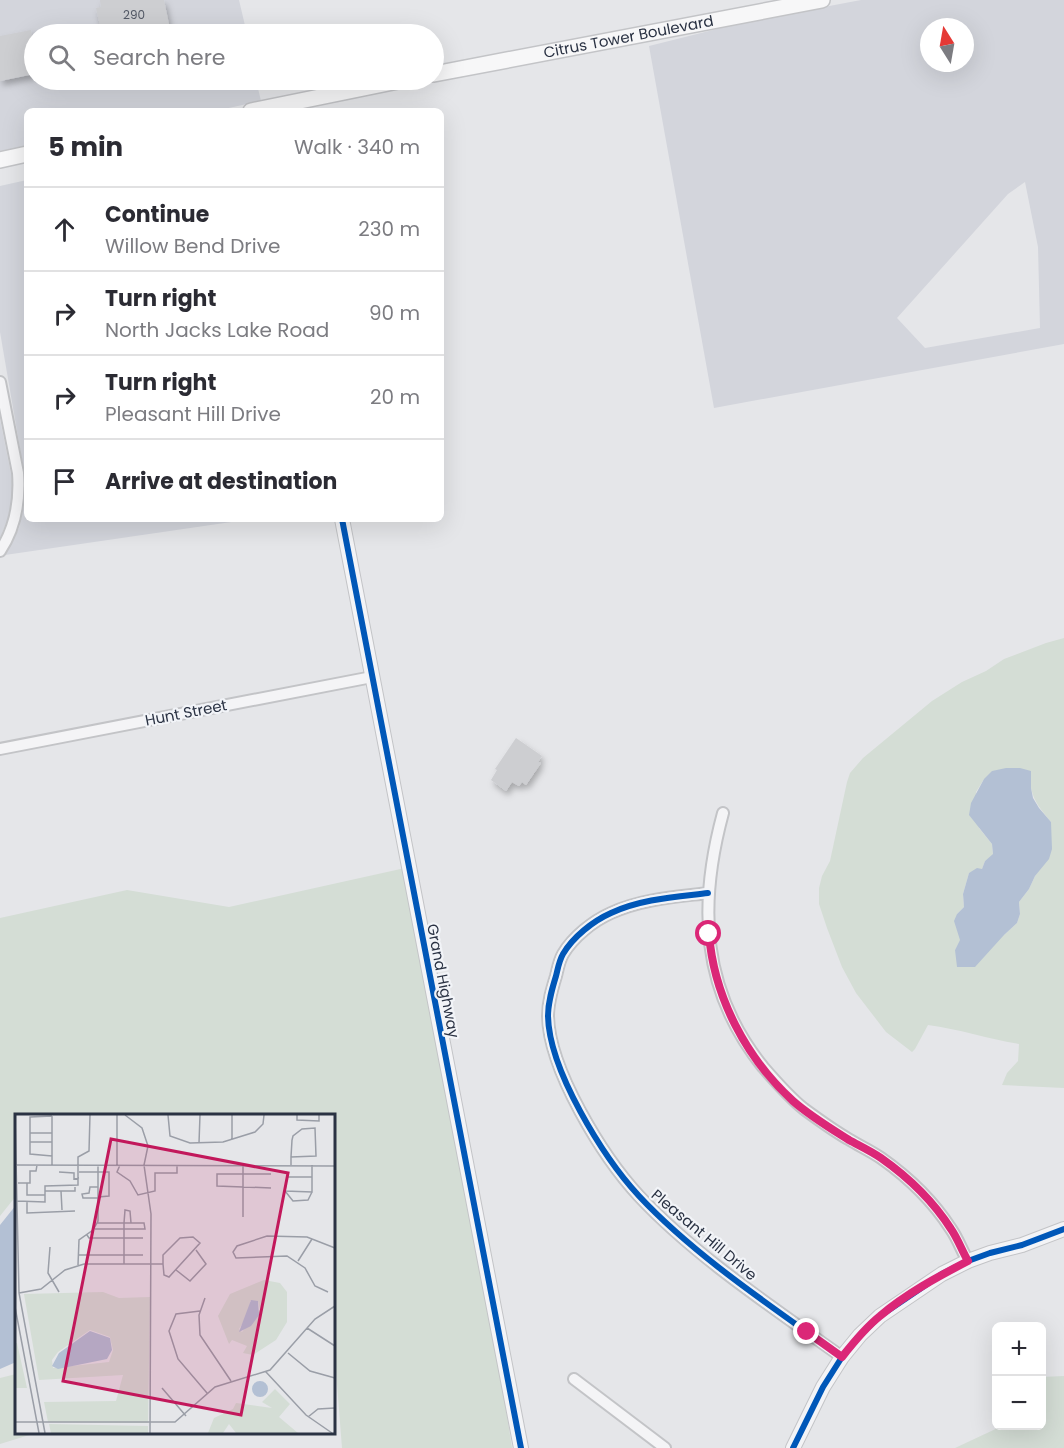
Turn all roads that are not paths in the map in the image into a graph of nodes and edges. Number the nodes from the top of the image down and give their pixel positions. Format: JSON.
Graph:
{"nodes":[{"id":1,"x":822,"y":0,"type":"edge"},
{"id":2,"x":444,"y":72,"type":"edge"},
{"id":3,"x":354,"y":90,"type":"edge"},
{"id":4,"x":266,"y":108,"type":"edge"},
{"id":5,"x":24,"y":155,"type":"edge"},
{"id":6,"x":0,"y":160,"type":"edge"},
{"id":7,"x":0,"y":382,"type":"edge"},
{"id":8,"x":343,"y":522,"type":"edge"},
{"id":9,"x":0,"y":551,"type":"edge"},
{"id":10,"x":372,"y":677,"type":"junction"},
{"id":11,"x":0,"y":749,"type":"edge"},
{"id":12,"x":723,"y":813,"type":"dead end"},
{"id":13,"x":708,"y":893,"type":"junction"},
{"id":14,"x":1064,"y":1228,"type":"edge"},
{"id":15,"x":968,"y":1261,"type":"junction"},
{"id":16,"x":842,"y":1357,"type":"junction"},
{"id":17,"x":574,"y":1379,"type":"dead end"},
{"id":18,"x":521,"y":1448,"type":"edge"},
{"id":19,"x":665,"y":1448,"type":"edge"},
{"id":20,"x":793,"y":1448,"type":"edge"}],
"edges":[{"from":1,"to":2,"type":"main road","name":"Citrus Tower Boulevard"},
{"from":3,"to":4,"type":"main road"},
{"from":5,"to":6,"type":"main road"},
{"from":7,"to":9,"type":"street"},
{"from":8,"to":10,"type":"street","name":"Grand Highway"},
{"from":10,"to":11,"type":"street","name":"Hunt Street"},
{"from":10,"to":18,"type":"street","name":"Grand Highway"},
{"from":12,"to":13,"type":"street"},
{"from":13,"to":15,"type":"street"},
{"from":13,"to":16,"type":"street","name":"Pleasant Hill Drive"},
{"from":14,"to":15,"type":"street"},
{"from":15,"to":16,"type":"street"},
{"from":16,"to":20,"type":"street"},
{"from":17,"to":19,"type":"street"}]}
